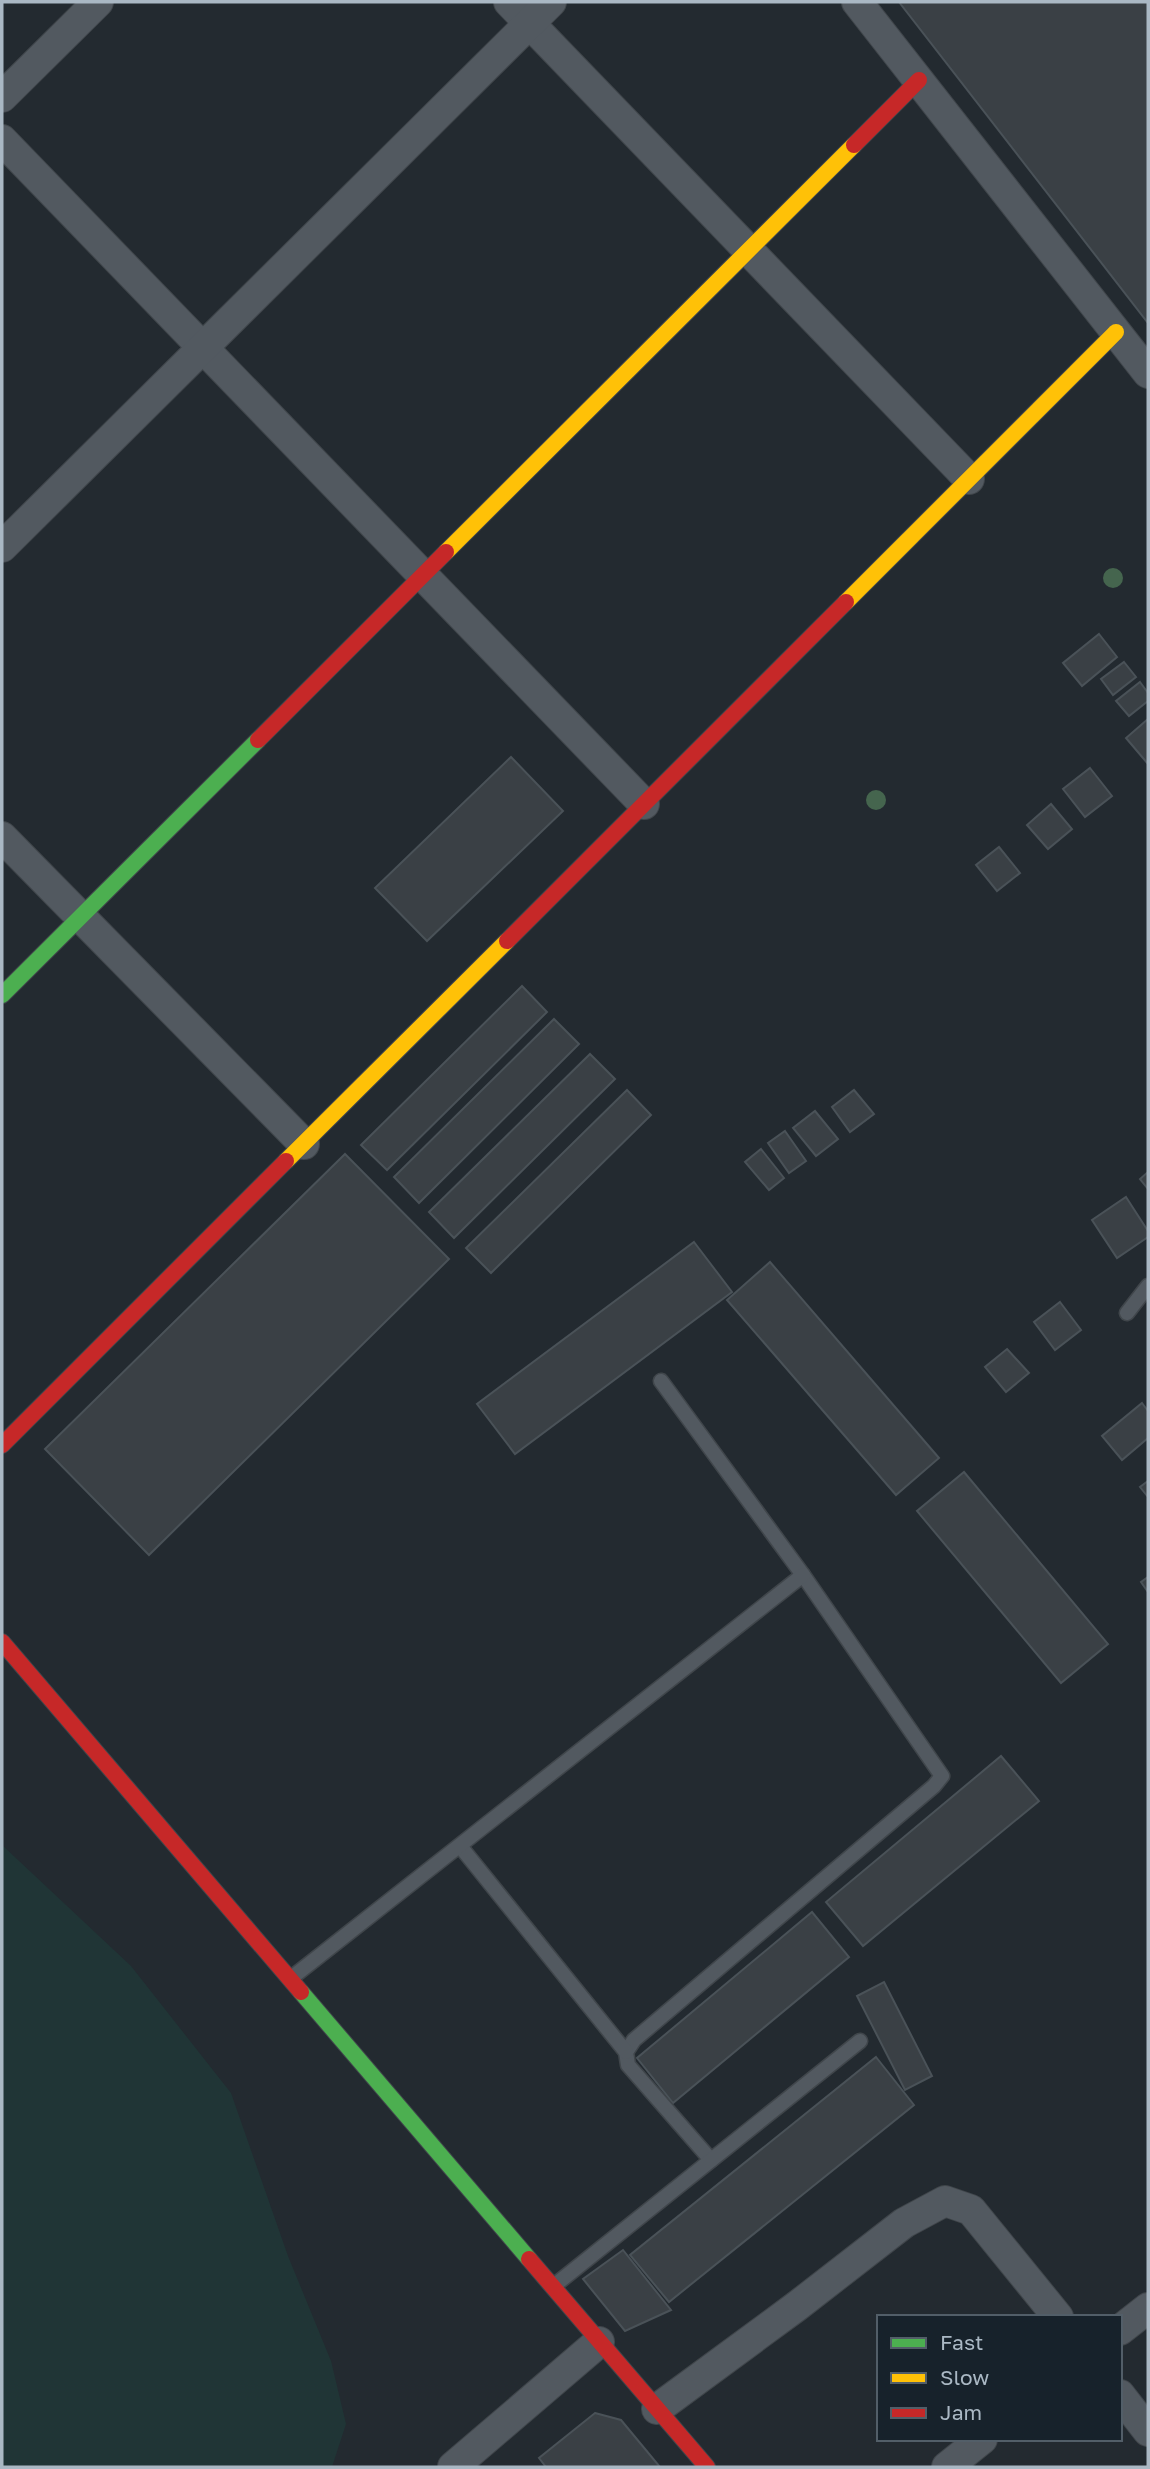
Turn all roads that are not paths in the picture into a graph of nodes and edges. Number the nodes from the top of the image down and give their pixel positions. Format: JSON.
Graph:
{"nodes":[{"id":1,"x":98,"y":2,"type":"edge"},
{"id":2,"x":509,"y":2,"type":"edge"},
{"id":3,"x":551,"y":2,"type":"edge"},
{"id":4,"x":858,"y":2,"type":"edge"},
{"id":5,"x":530,"y":23,"type":"junction"},
{"id":6,"x":919,"y":80,"type":"junction"},
{"id":7,"x":2,"y":97,"type":"edge"},
{"id":8,"x":2,"y":140,"type":"edge"},
{"id":9,"x":749,"y":250,"type":"junction"},
{"id":10,"x":1116,"y":332,"type":"junction"},
{"id":11,"x":202,"y":348,"type":"junction"},
{"id":12,"x":1148,"y":373,"type":"edge"},
{"id":13,"x":969,"y":479,"type":"junction"},
{"id":14,"x":2,"y":547,"type":"edge"},
{"id":15,"x":422,"y":575,"type":"junction"},
{"id":16,"x":644,"y":804,"type":"junction"},
{"id":17,"x":2,"y":837,"type":"edge"},
{"id":18,"x":80,"y":917,"type":"junction"},
{"id":19,"x":2,"y":995,"type":"edge"},
{"id":20,"x":303,"y":1144,"type":"junction"},
{"id":21,"x":1148,"y":1286,"type":"edge"},
{"id":22,"x":1127,"y":1313,"type":"dead end"},
{"id":23,"x":661,"y":1381,"type":"dead end"},
{"id":24,"x":2,"y":1445,"type":"edge"},
{"id":25,"x":803,"y":1575,"type":"junction"},
{"id":26,"x":2,"y":1642,"type":"edge"},
{"id":27,"x":460,"y":1846,"type":"junction"},
{"id":28,"x":290,"y":1980,"type":"junction"},
{"id":29,"x":860,"y":2041,"type":"dead end"},
{"id":30,"x":626,"y":2052,"type":"junction"},
{"id":31,"x":710,"y":2160,"type":"junction"},
{"id":32,"x":552,"y":2288,"type":"junction"},
{"id":33,"x":1148,"y":2308,"type":"edge"},
{"id":34,"x":1056,"y":2315,"type":"edge"},
{"id":35,"x":1122,"y":2328,"type":"edge"},
{"id":36,"x":599,"y":2342,"type":"junction"},
{"id":37,"x":1122,"y":2398,"type":"edge"},
{"id":38,"x":657,"y":2409,"type":"junction"},
{"id":39,"x":1148,"y":2431,"type":"edge"},
{"id":40,"x":980,"y":2441,"type":"edge"},
{"id":41,"x":453,"y":2467,"type":"edge"},
{"id":42,"x":707,"y":2467,"type":"edge"},
{"id":43,"x":947,"y":2467,"type":"edge"}],
"edges":[{"from":1,"to":7,"type":"street"},
{"from":2,"to":5,"type":"street"},
{"from":3,"to":5,"type":"street"},
{"from":4,"to":6,"type":"street"},
{"from":5,"to":9,"type":"street"},
{"from":5,"to":11,"type":"street"},
{"from":6,"to":9,"type":"street"},
{"from":6,"to":10,"type":"street"},
{"from":8,"to":11,"type":"street"},
{"from":9,"to":13,"type":"street"},
{"from":9,"to":15,"type":"street"},
{"from":10,"to":12,"type":"street"},
{"from":10,"to":13,"type":"street"},
{"from":11,"to":14,"type":"street"},
{"from":11,"to":15,"type":"street"},
{"from":13,"to":16,"type":"street"},
{"from":15,"to":16,"type":"street"},
{"from":15,"to":18,"type":"street"},
{"from":16,"to":20,"type":"street"},
{"from":17,"to":18,"type":"street"},
{"from":18,"to":19,"type":"street"},
{"from":18,"to":20,"type":"street"},
{"from":20,"to":24,"type":"street"},
{"from":21,"to":22,"type":"lane"},
{"from":23,"to":25,"type":"lane"},
{"from":25,"to":27,"type":"lane"},
{"from":25,"to":30,"type":"lane"},
{"from":26,"to":28,"type":"street"},
{"from":27,"to":28,"type":"lane"},
{"from":27,"to":30,"type":"lane"},
{"from":28,"to":32,"type":"street"},
{"from":29,"to":31,"type":"lane"},
{"from":30,"to":31,"type":"lane"},
{"from":31,"to":32,"type":"lane"},
{"from":32,"to":36,"type":"street"},
{"from":33,"to":35,"type":"street"},
{"from":34,"to":38,"type":"street"},
{"from":36,"to":38,"type":"street"},
{"from":36,"to":41,"type":"street"},
{"from":37,"to":39,"type":"street"},
{"from":38,"to":42,"type":"street"},
{"from":40,"to":43,"type":"street"}]}
